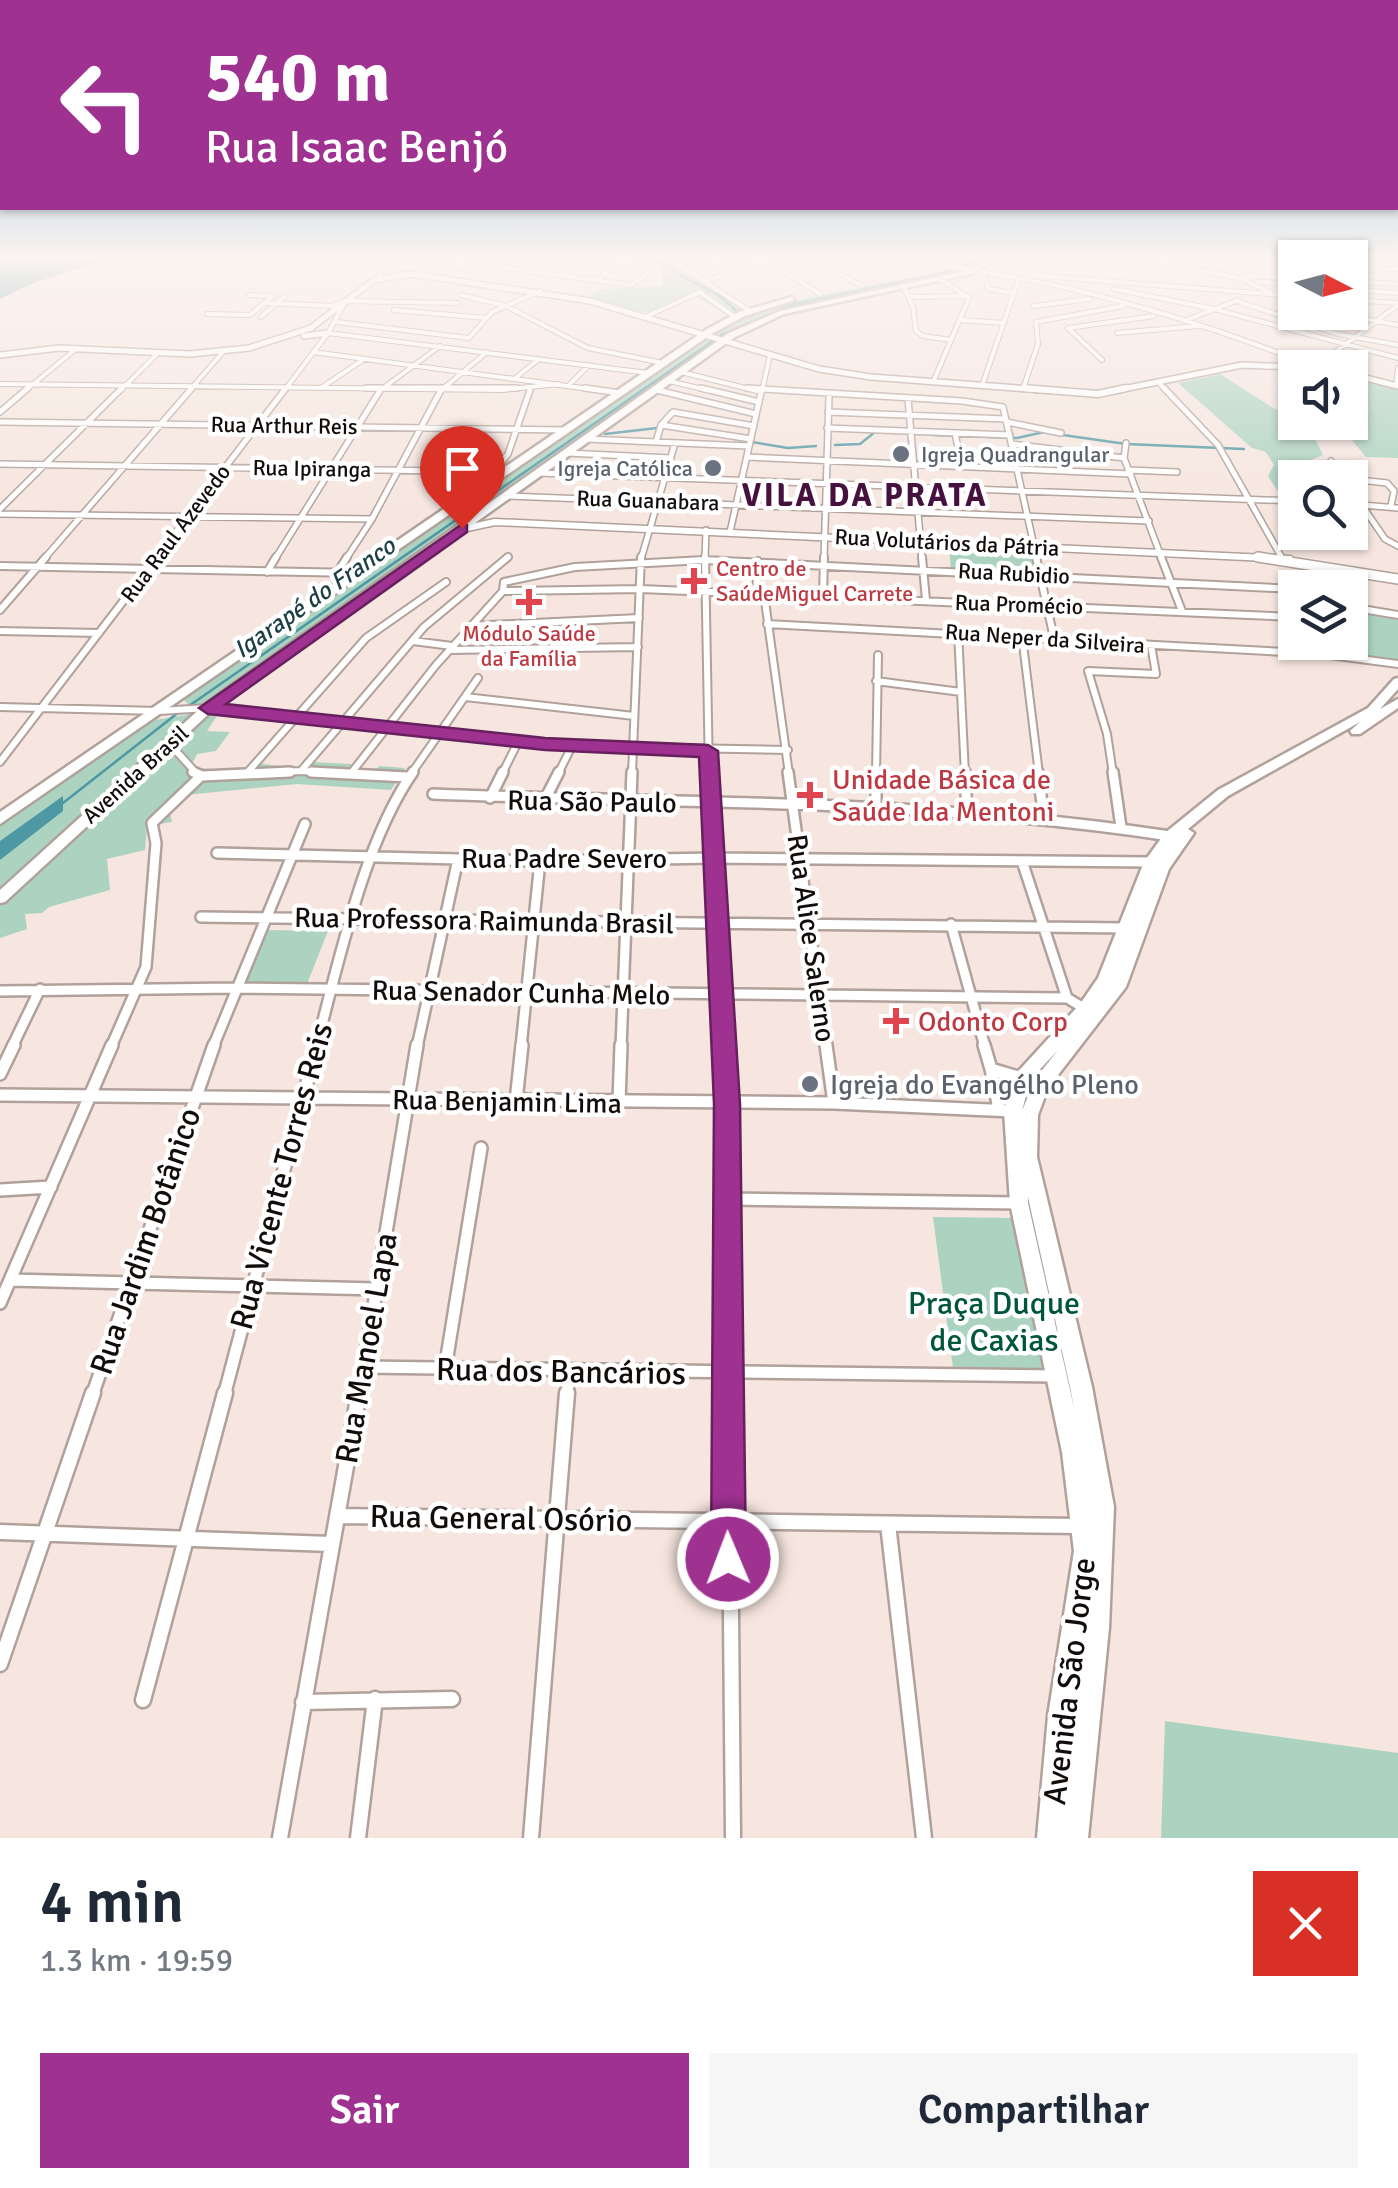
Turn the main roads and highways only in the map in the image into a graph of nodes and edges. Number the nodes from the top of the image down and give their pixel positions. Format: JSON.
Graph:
{"nodes":[{"id":1,"x":694,"y":343,"type":"edge"},
{"id":2,"x":719,"y":343,"type":"edge"},
{"id":3,"x":1398,"y":682,"type":"edge"},
{"id":4,"x":1398,"y":703,"type":"edge"},
{"id":5,"x":0,"y":819,"type":"edge"},
{"id":6,"x":0,"y":898,"type":"edge"},
{"id":7,"x":1092,"y":1012,"type":"junction"},
{"id":8,"x":1031,"y":1080,"type":"junction"},
{"id":9,"x":1052,"y":1838,"type":"edge"},
{"id":10,"x":1074,"y":1838,"type":"edge"}],
"edges":[{"from":1,"to":5,"type":"main road","name":"Avenida Brasil"},
{"from":2,"to":6,"type":"main road","name":"Avenida Brasil"},
{"from":3,"to":7,"type":"main road","name":"Avenida São Jorge"},
{"from":4,"to":7,"type":"main road","name":"Avenida São Jorge"},
{"from":7,"to":8,"type":"main road","name":"Avenida São Jorge"},
{"from":8,"to":9,"type":"main road","name":"Avenida São Jorge"},
{"from":8,"to":10,"type":"main road","name":"Avenida São Jorge"}]}
